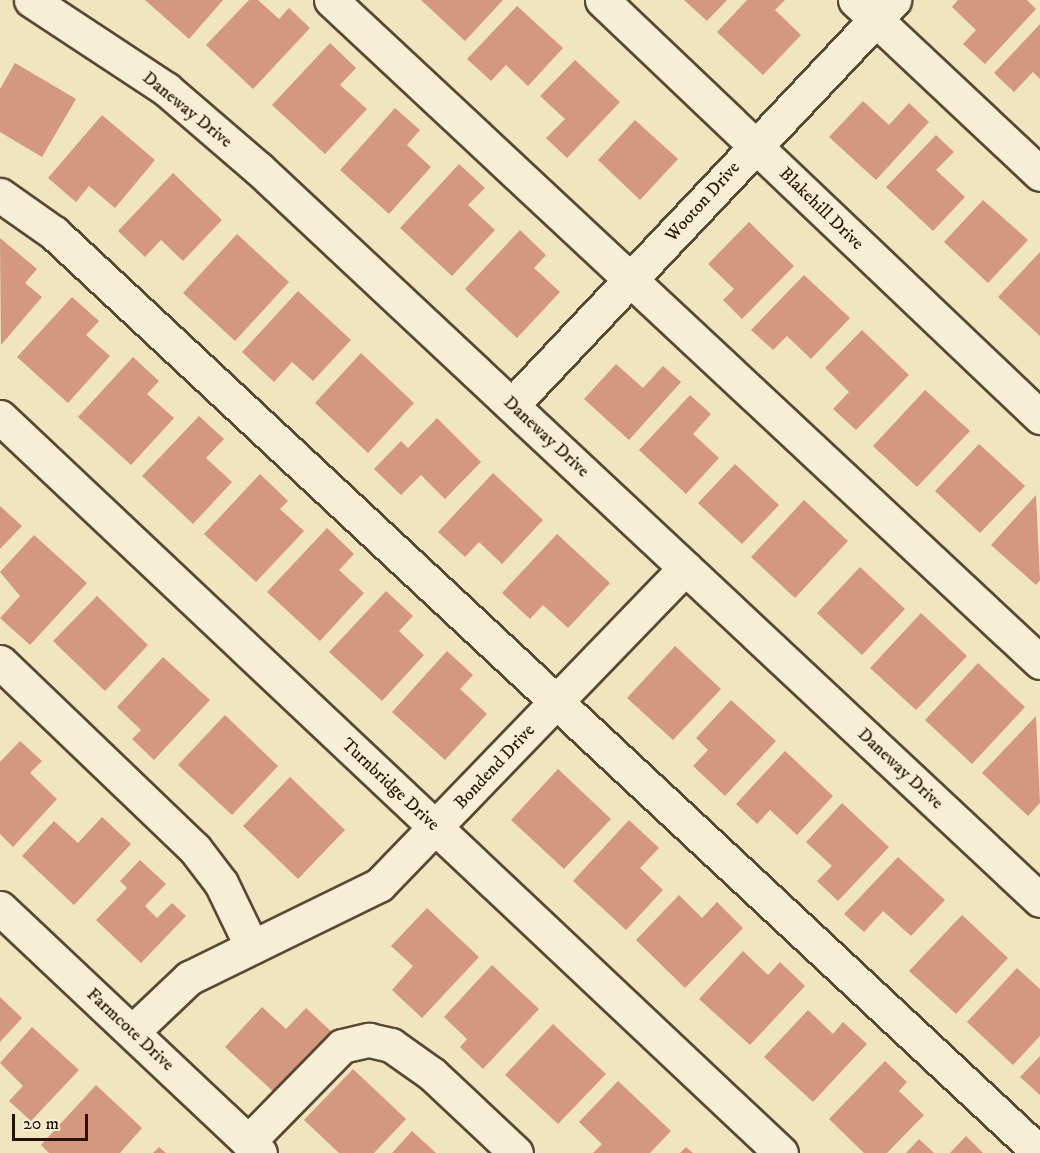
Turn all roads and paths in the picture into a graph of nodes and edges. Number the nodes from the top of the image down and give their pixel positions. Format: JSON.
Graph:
{"nodes":[{"id":1,"x":31,"y":0,"type":"edge"},
{"id":2,"x":331,"y":0,"type":"edge"},
{"id":3,"x":602,"y":0,"type":"edge"},
{"id":4,"x":875,"y":7,"type":"edge"},
{"id":5,"x":755,"y":146,"type":"junction"},
{"id":6,"x":1040,"y":174,"type":"edge"},
{"id":7,"x":0,"y":195,"type":"edge"},
{"id":8,"x":633,"y":279,"type":"junction"},
{"id":9,"x":512,"y":405,"type":"junction"},
{"id":10,"x":0,"y":417,"type":"edge"},
{"id":11,"x":1040,"y":417,"type":"edge"},
{"id":12,"x":685,"y":568,"type":"junction"},
{"id":13,"x":0,"y":662,"type":"edge"},
{"id":14,"x":1040,"y":662,"type":"edge"},
{"id":15,"x":557,"y":701,"type":"junction"},
{"id":16,"x":437,"y":829,"type":"junction"},
{"id":17,"x":1040,"y":900,"type":"edge"},
{"id":18,"x":0,"y":908,"type":"edge"},
{"id":19,"x":252,"y":947,"type":"junction"},
{"id":20,"x":132,"y":1032,"type":"junction"},
{"id":21,"x":254,"y":1148,"type":"edge"},
{"id":22,"x":516,"y":1153,"type":"edge"},
{"id":23,"x":781,"y":1153,"type":"edge"},
{"id":24,"x":1040,"y":1153,"type":"edge"}],
"edges":[{"from":1,"to":9,"type":"street","name":"Daneway Drive"},
{"from":2,"to":8,"type":"street"},
{"from":3,"to":5,"type":"street","name":"Blakehill Drive"},
{"from":4,"to":5,"type":"street","name":"Wooton Drive"},
{"from":4,"to":6,"type":"street"},
{"from":5,"to":8,"type":"street","name":"Wooton Drive"},
{"from":5,"to":11,"type":"street","name":"Blakehill Drive"},
{"from":7,"to":15,"type":"street"},
{"from":8,"to":9,"type":"street","name":"Wooton Drive"},
{"from":8,"to":14,"type":"street"},
{"from":9,"to":12,"type":"street","name":"Daneway Drive"},
{"from":10,"to":16,"type":"street","name":"Turnbridge Drive"},
{"from":12,"to":15,"type":"street","name":"Bondend Drive"},
{"from":12,"to":17,"type":"street","name":"Daneway Drive"},
{"from":13,"to":19,"type":"street"},
{"from":15,"to":16,"type":"street","name":"Bondend Drive"},
{"from":15,"to":24,"type":"street"},
{"from":16,"to":19,"type":"street","name":"Bondend Drive"},
{"from":16,"to":23,"type":"street","name":"Turnbridge Drive"},
{"from":18,"to":20,"type":"street","name":"Farmcote Drive"},
{"from":19,"to":20,"type":"street","name":"Bondend Drive"},
{"from":20,"to":21,"type":"street","name":"Farmcote Drive"},
{"from":21,"to":22,"type":"street"}]}
